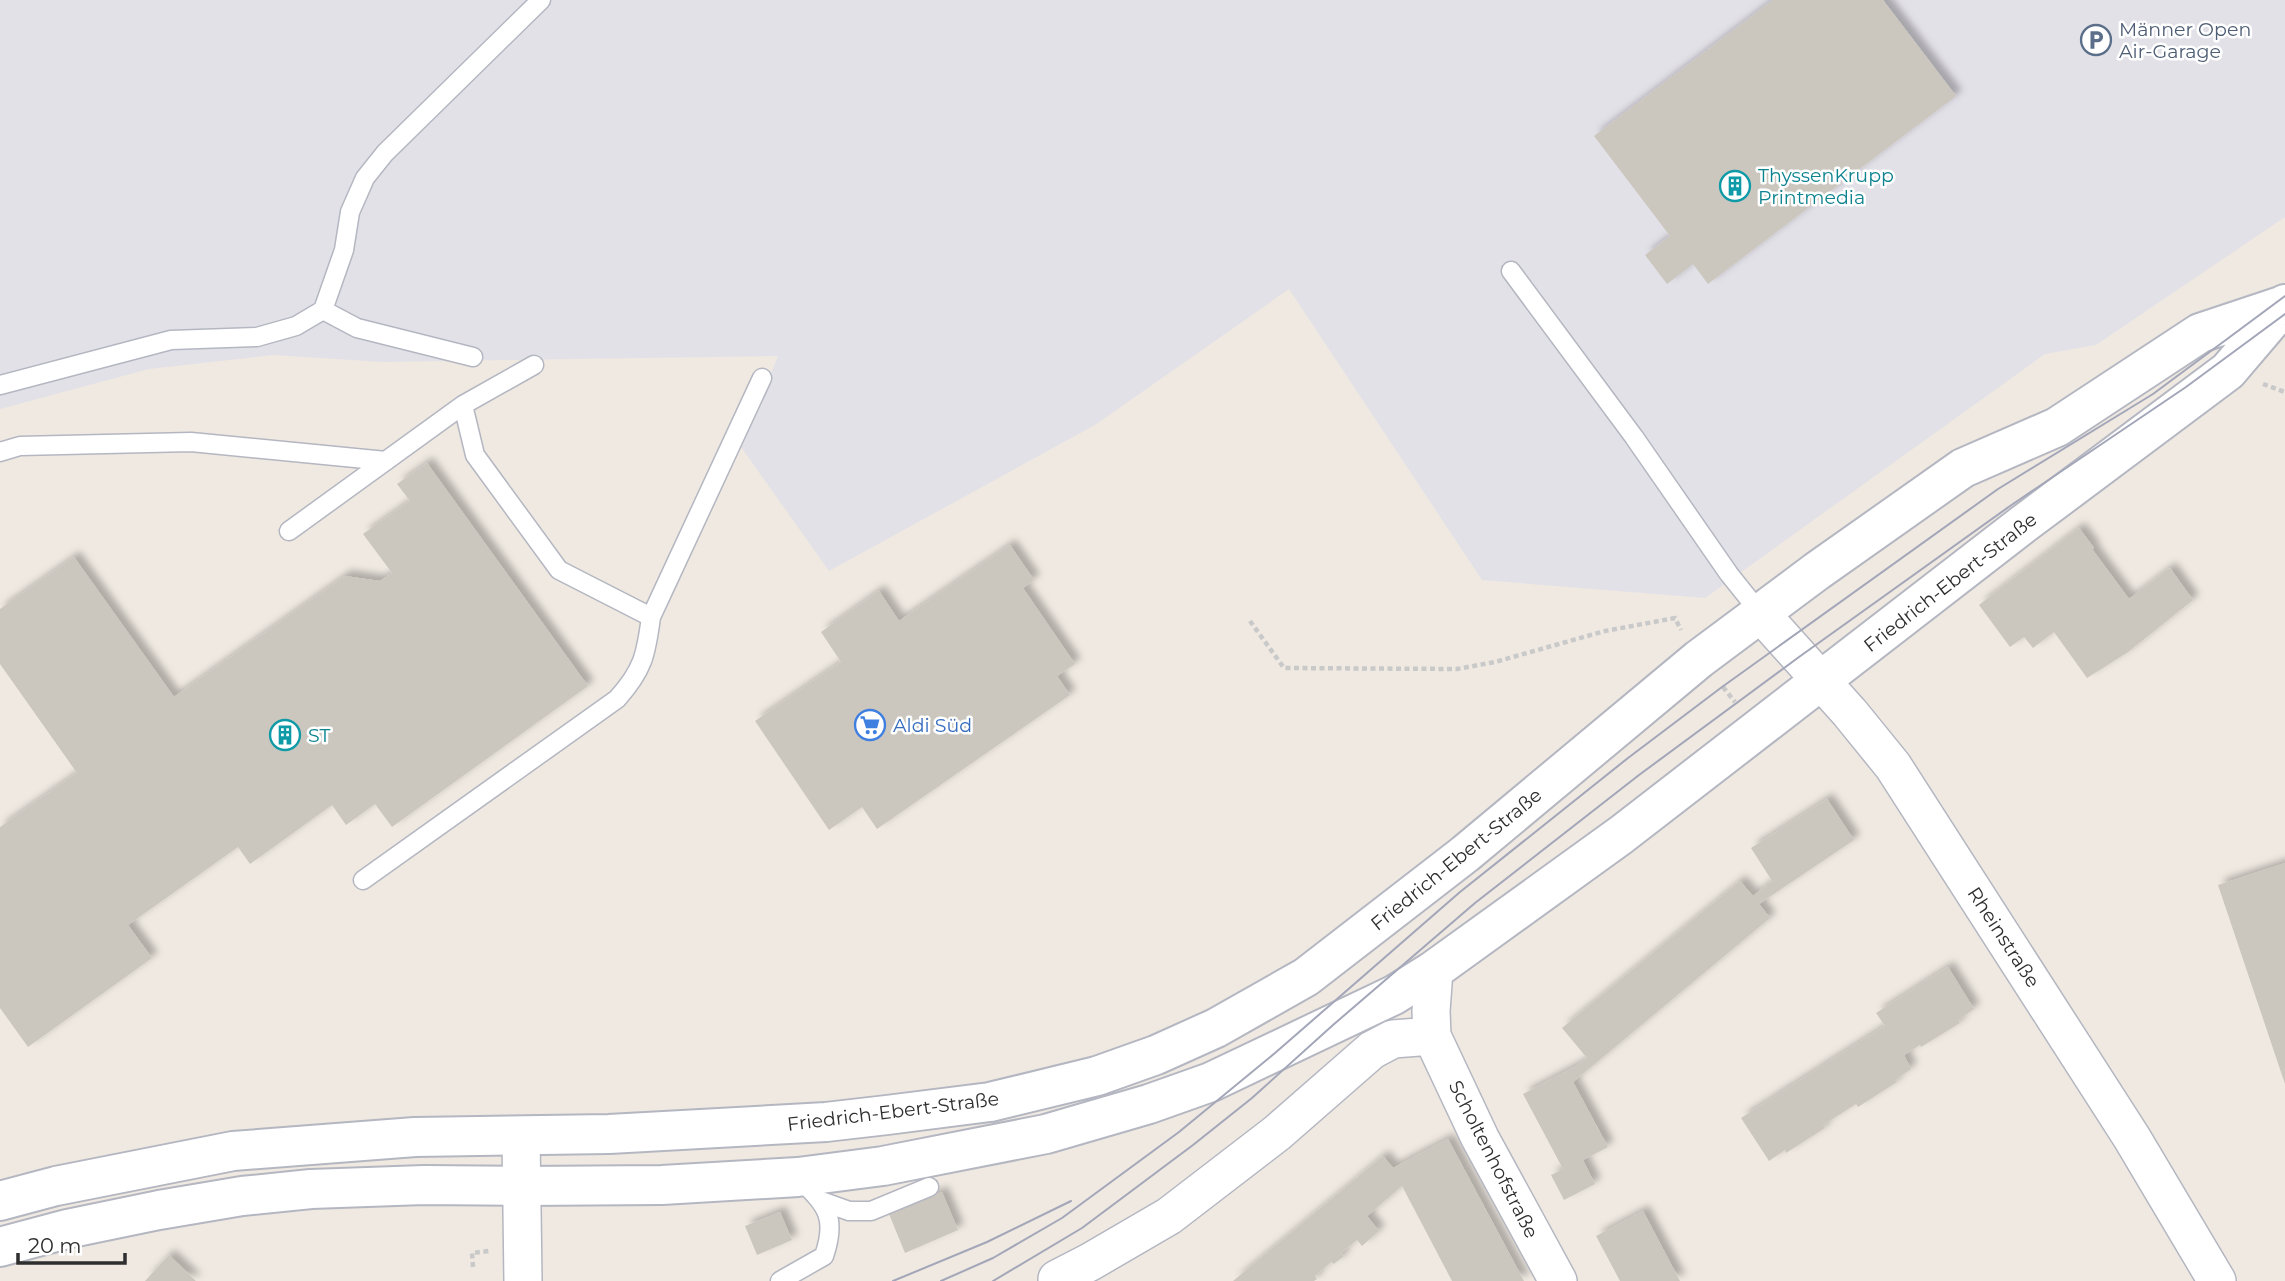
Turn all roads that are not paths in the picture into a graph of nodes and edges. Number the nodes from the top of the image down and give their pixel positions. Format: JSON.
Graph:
{"nodes":[{"id":1,"x":541,"y":0,"type":"edge"},
{"id":2,"x":1511,"y":271,"type":"dead end"},
{"id":3,"x":2285,"y":304,"type":"edge"},
{"id":4,"x":323,"y":310,"type":"junction"},
{"id":5,"x":473,"y":357,"type":"dead end"},
{"id":6,"x":534,"y":365,"type":"dead end"},
{"id":7,"x":762,"y":378,"type":"dead end"},
{"id":8,"x":0,"y":384,"type":"edge"},
{"id":9,"x":463,"y":405,"type":"junction"},
{"id":10,"x":0,"y":452,"type":"edge"},
{"id":11,"x":386,"y":461,"type":"junction"},
{"id":12,"x":289,"y":531,"type":"dead end"},
{"id":13,"x":1761,"y":614,"type":"junction"},
{"id":14,"x":651,"y":617,"type":"junction"},
{"id":15,"x":1821,"y":682,"type":"junction"},
{"id":16,"x":363,"y":880,"type":"dead end"},
{"id":17,"x":1434,"y":970,"type":"junction"},
{"id":18,"x":1432,"y":1036,"type":"junction"},
{"id":19,"x":521,"y":1136,"type":"junction"},
{"id":20,"x":523,"y":1186,"type":"junction"},
{"id":21,"x":929,"y":1187,"type":"dead end"},
{"id":22,"x":809,"y":1189,"type":"junction"},
{"id":23,"x":0,"y":1201,"type":"edge"},
{"id":24,"x":0,"y":1247,"type":"edge"},
{"id":25,"x":1097,"y":1272,"type":"edge"},
{"id":26,"x":1057,"y":1279,"type":"dead end"},
{"id":27,"x":523,"y":1281,"type":"edge"},
{"id":28,"x":780,"y":1281,"type":"edge"},
{"id":29,"x":1558,"y":1281,"type":"edge"},
{"id":30,"x":2217,"y":1281,"type":"edge"}],
"edges":[{"from":1,"to":4,"type":"lane"},
{"from":2,"to":13,"type":"lane"},
{"from":3,"to":13,"type":"main road","name":"Friedrich-Ebert-Straße"},
{"from":3,"to":15,"type":"main road","name":"Friedrich-Ebert-Straße"},
{"from":4,"to":5,"type":"lane"},
{"from":4,"to":8,"type":"lane"},
{"from":6,"to":9,"type":"lane"},
{"from":7,"to":14,"type":"lane"},
{"from":9,"to":11,"type":"lane"},
{"from":9,"to":14,"type":"lane"},
{"from":10,"to":11,"type":"lane"},
{"from":11,"to":12,"type":"lane"},
{"from":13,"to":15,"type":"street","name":"Rheinstraße"},
{"from":13,"to":19,"type":"main road","name":"Friedrich-Ebert-Straße"},
{"from":14,"to":16,"type":"lane"},
{"from":15,"to":17,"type":"main road","name":"Friedrich-Ebert-Straße"},
{"from":15,"to":30,"type":"street","name":"Rheinstraße"},
{"from":17,"to":18,"type":"street"},
{"from":17,"to":22,"type":"main road","name":"Friedrich-Ebert-Straße"},
{"from":18,"to":25,"type":"street"},
{"from":18,"to":29,"type":"street","name":"Scholtenhofstraße"},
{"from":19,"to":20,"type":"street"},
{"from":19,"to":23,"type":"main road","name":"Friedrich-Ebert-Straße"},
{"from":20,"to":22,"type":"main road","name":"Friedrich-Ebert-Straße"},
{"from":20,"to":24,"type":"main road","name":"Friedrich-Ebert-Straße"},
{"from":20,"to":27,"type":"street"},
{"from":21,"to":22,"type":"lane"},
{"from":22,"to":28,"type":"lane"},
{"from":25,"to":26,"type":"street"}]}
